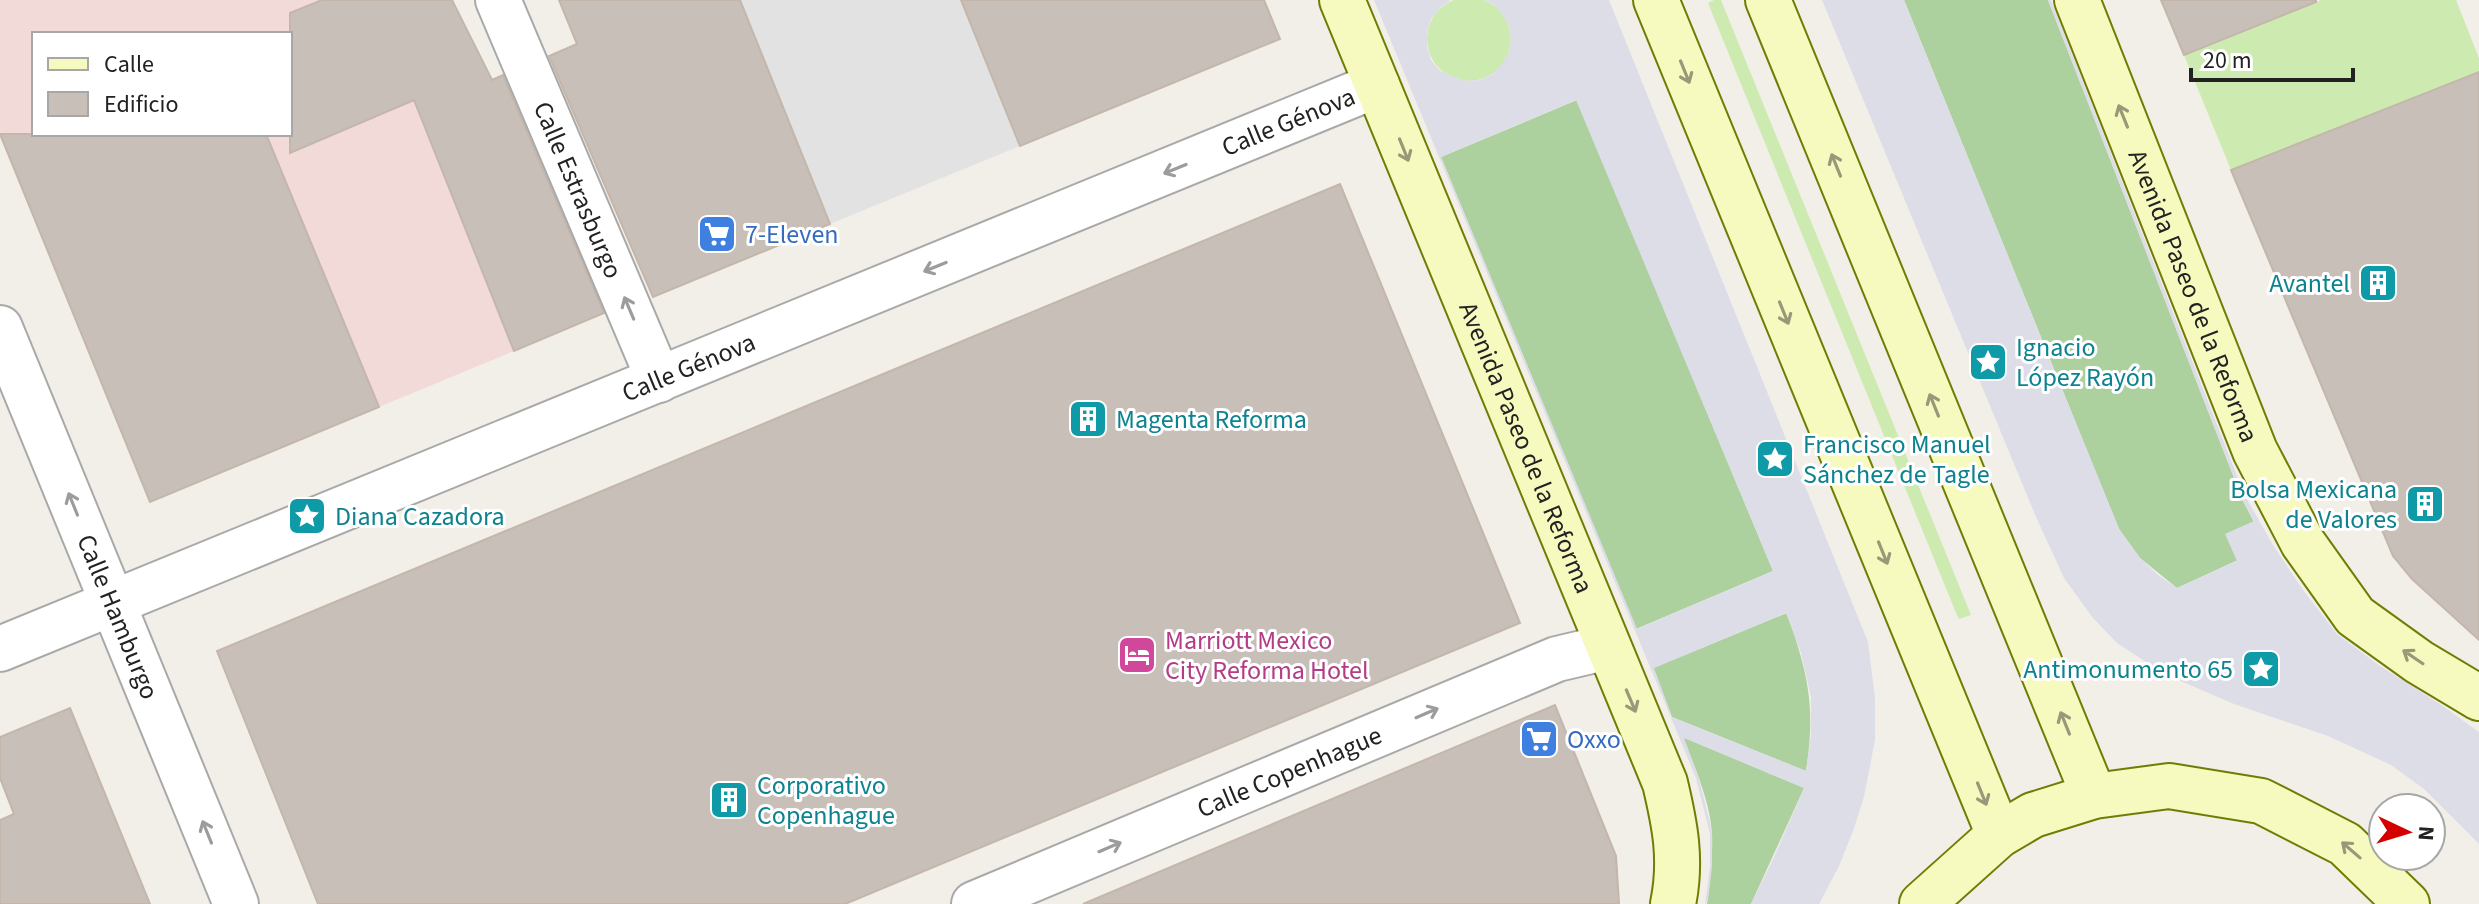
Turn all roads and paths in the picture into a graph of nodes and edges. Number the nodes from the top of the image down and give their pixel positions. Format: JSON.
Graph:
{"nodes":[{"id":1,"x":498,"y":0,"type":"edge"},
{"id":2,"x":1342,"y":0,"type":"edge"},
{"id":3,"x":1656,"y":0,"type":"edge"},
{"id":4,"x":1768,"y":0,"type":"edge"},
{"id":5,"x":2077,"y":0,"type":"edge"},
{"id":6,"x":1377,"y":85,"type":"junction"},
{"id":7,"x":0,"y":328,"type":"edge"},
{"id":8,"x":659,"y":380,"type":"junction"},
{"id":9,"x":114,"y":602,"type":"junction"},
{"id":10,"x":1608,"y":647,"type":"junction"},
{"id":11,"x":0,"y":649,"type":"edge"},
{"id":12,"x":2479,"y":698,"type":"edge"},
{"id":13,"x":2094,"y":796,"type":"junction"},
{"id":14,"x":1999,"y":835,"type":"junction"},
{"id":15,"x":1043,"y":890,"type":"edge"},
{"id":16,"x":236,"y":904,"type":"edge"},
{"id":17,"x":974,"y":904,"type":"edge"},
{"id":18,"x":1673,"y":904,"type":"edge"},
{"id":19,"x":1922,"y":904,"type":"edge"},
{"id":20,"x":2407,"y":904,"type":"edge"}],
"edges":[{"from":8,"to":1,"type":"street","name":"Calle Estrasburgo","one_way":true},
{"from":2,"to":6,"type":"main road","name":"Avenida Paseo de la Reforma"},
{"from":3,"to":14,"type":"main road","one_way":true},
{"from":13,"to":4,"type":"main road","one_way":true},
{"from":12,"to":5,"type":"main road","name":"Avenida Paseo de la Reforma","one_way":true},
{"from":6,"to":8,"type":"street","name":"Calle Génova","one_way":true},
{"from":6,"to":10,"type":"main road","name":"Avenida Paseo de la Reforma","one_way":true},
{"from":9,"to":7,"type":"street","name":"Calle Hamburgo","one_way":true},
{"from":8,"to":9,"type":"street","name":"Calle Génova"},
{"from":9,"to":11,"type":"street","name":"Calle Génova"},
{"from":16,"to":9,"type":"street","name":"Calle Hamburgo","one_way":true},
{"from":15,"to":10,"type":"street","name":"Calle Copenhague","one_way":true},
{"from":10,"to":18,"type":"main road","name":"Avenida Paseo de la Reforma","one_way":true},
{"from":13,"to":14,"type":"main road"},
{"from":20,"to":13,"type":"main road","one_way":true},
{"from":14,"to":19,"type":"main road"},
{"from":15,"to":17,"type":"street","name":"Calle Copenhague"}]}
